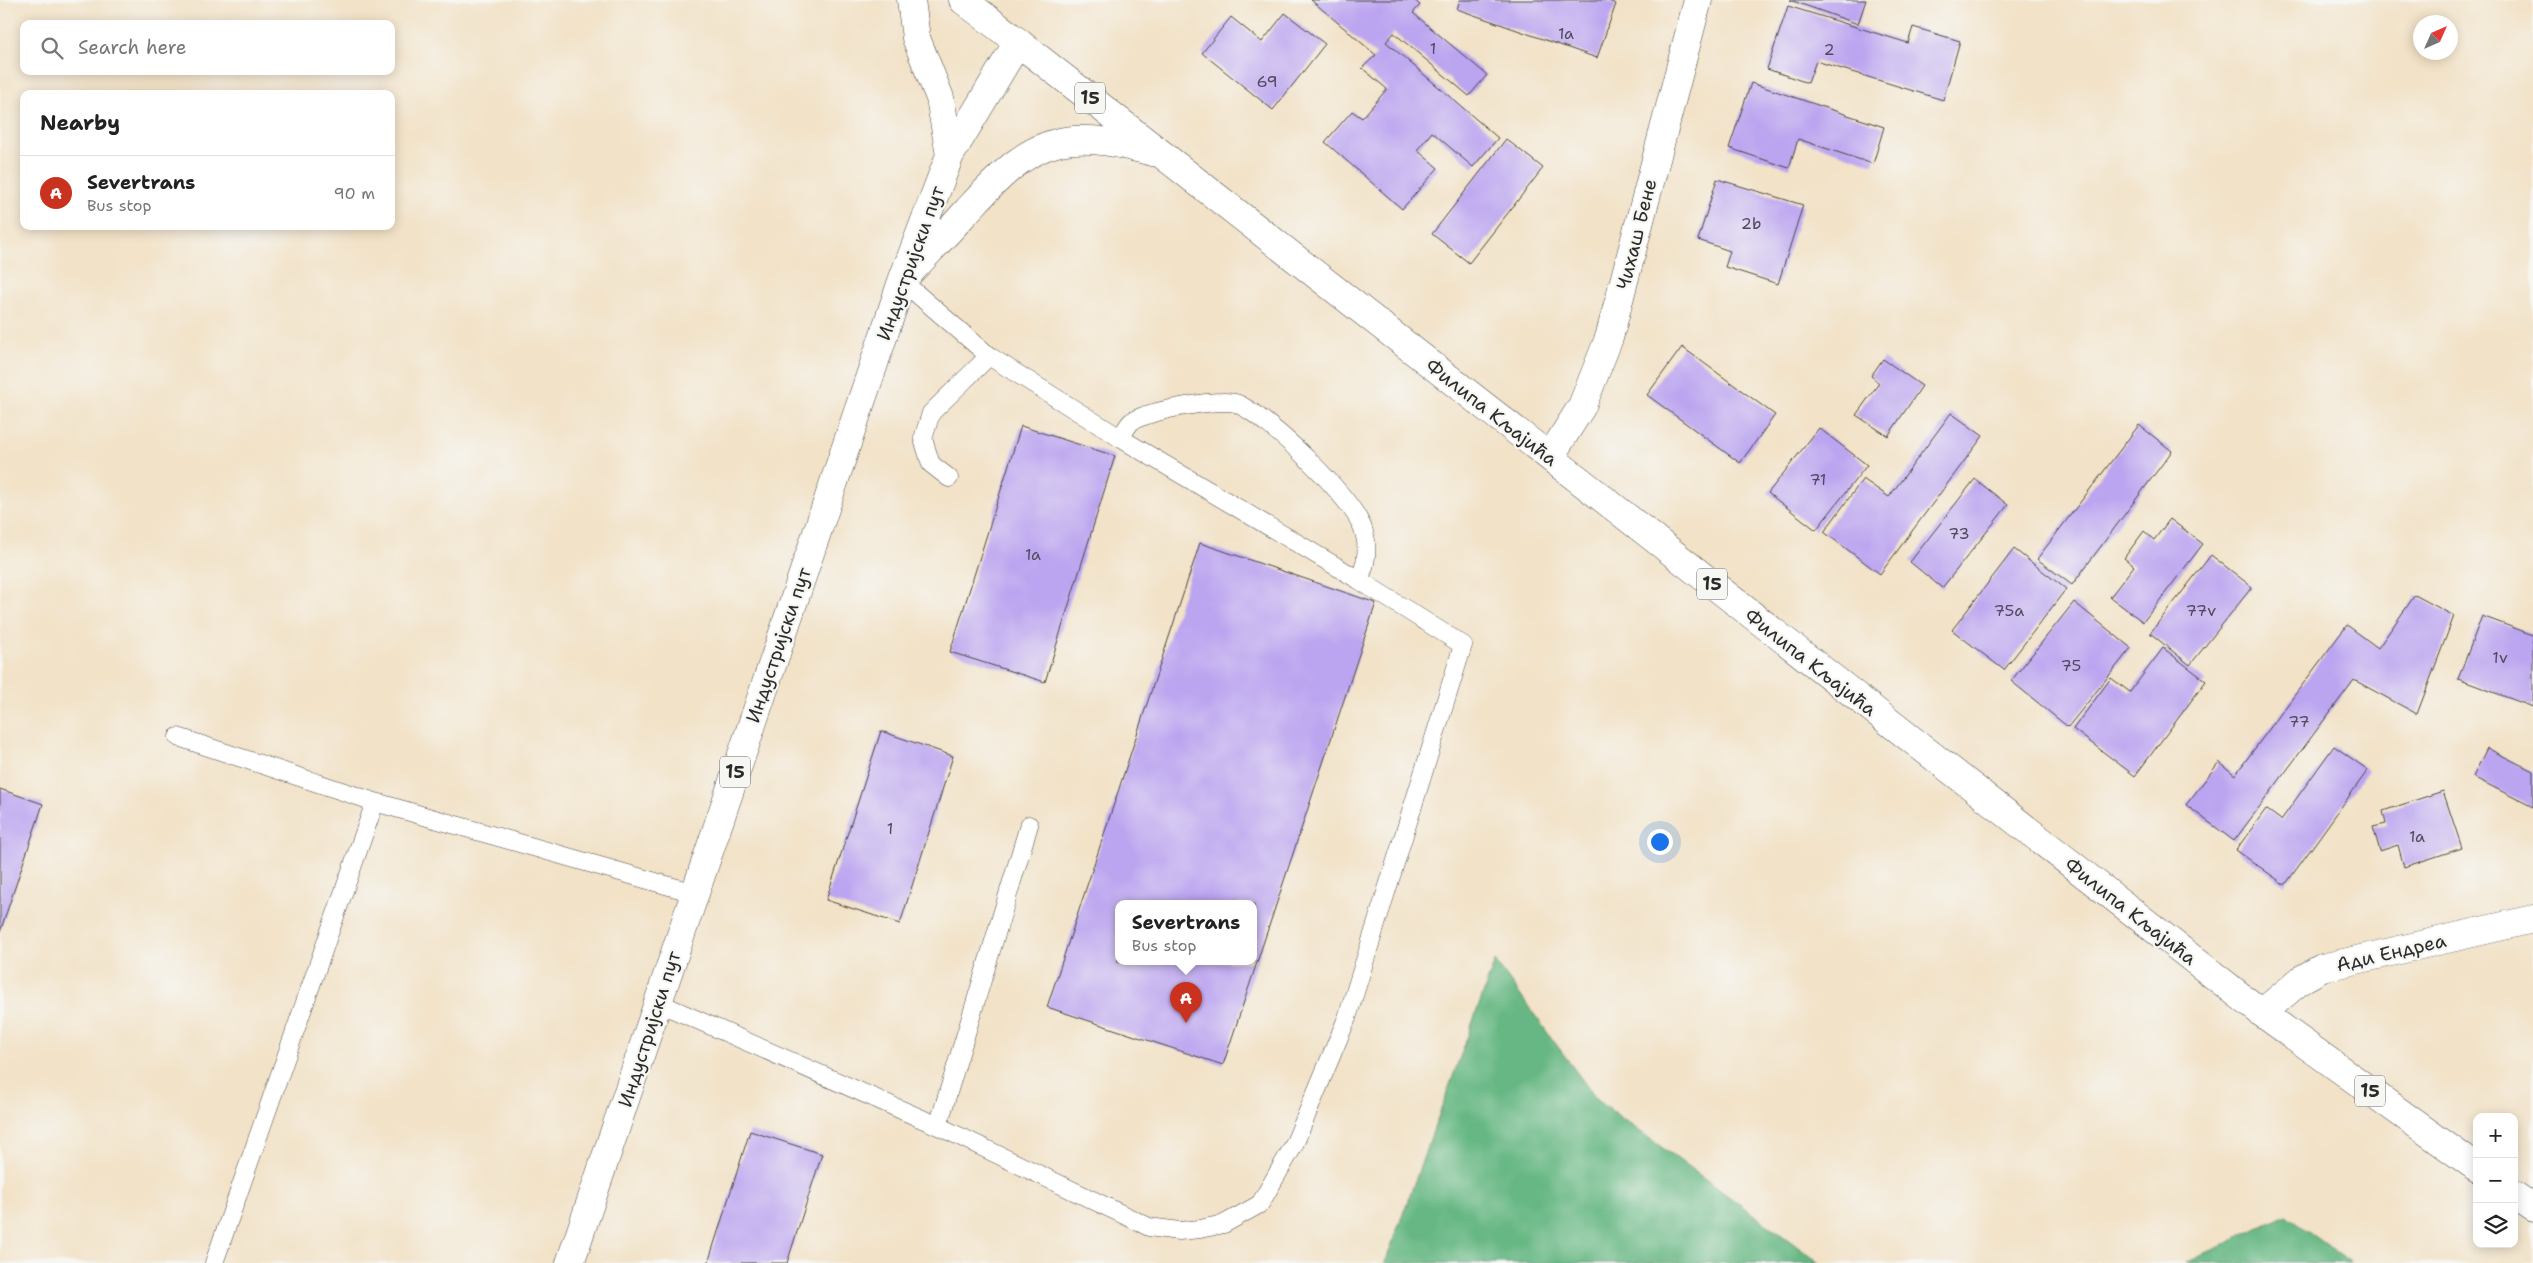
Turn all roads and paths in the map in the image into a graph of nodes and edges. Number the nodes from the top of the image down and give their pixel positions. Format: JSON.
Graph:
{"nodes":[{"id":1,"x":911,"y":0,"type":"edge"},
{"id":2,"x":962,"y":0,"type":"edge"},
{"id":3,"x":1698,"y":0,"type":"edge"},
{"id":4,"x":1018,"y":42,"type":"junction"},
{"id":5,"x":1162,"y":154,"type":"junction"},
{"id":6,"x":950,"y":155,"type":"junction"},
{"id":7,"x":902,"y":281,"type":"junction"},
{"id":8,"x":989,"y":356,"type":"junction"},
{"id":9,"x":1120,"y":438,"type":"junction"},
{"id":10,"x":1550,"y":458,"type":"junction"},
{"id":11,"x":949,"y":478,"type":"dead end"},
{"id":12,"x":1359,"y":580,"type":"junction"},
{"id":13,"x":178,"y":737,"type":"dead end"},
{"id":14,"x":375,"y":802,"type":"junction"},
{"id":15,"x":1029,"y":824,"type":"dead end"},
{"id":16,"x":694,"y":893,"type":"junction"},
{"id":17,"x":2533,"y":919,"type":"edge"},
{"id":18,"x":659,"y":1003,"type":"junction"},
{"id":19,"x":2262,"y":1014,"type":"junction"},
{"id":20,"x":938,"y":1126,"type":"junction"},
{"id":21,"x":2473,"y":1165,"type":"edge"},
{"id":22,"x":2518,"y":1198,"type":"edge"},
{"id":23,"x":2533,"y":1208,"type":"edge"},
{"id":24,"x":214,"y":1263,"type":"edge"},
{"id":25,"x":570,"y":1263,"type":"edge"}],
"edges":[{"from":1,"to":6,"type":"main road"},
{"from":2,"to":4,"type":"main road","name":"Филипа Кљајића"},
{"from":3,"to":10,"type":"main road","name":"Чихаш Бене"},
{"from":4,"to":5,"type":"main road","name":"Филипа Кљајића","number":"15"},
{"from":4,"to":6,"type":"main road","name":"Индустријски пут","number":"15"},
{"from":5,"to":7,"type":"main road"},
{"from":5,"to":10,"type":"main road","name":"Филипа Кљајића","number":"15"},
{"from":6,"to":7,"type":"main road","name":"Индустријски пут","number":"15"},
{"from":7,"to":8,"type":"lane"},
{"from":7,"to":16,"type":"main road","name":"Индустријски пут","number":"15"},
{"from":8,"to":9,"type":"lane"},
{"from":8,"to":11,"type":"lane"},
{"from":9,"to":12,"type":"lane"},
{"from":9,"to":12,"type":"lane"},
{"from":10,"to":19,"type":"main road","name":"Филипа Кљајића","number":"15"},
{"from":12,"to":20,"type":"lane"},
{"from":13,"to":14,"type":"lane"},
{"from":14,"to":16,"type":"lane"},
{"from":14,"to":24,"type":"lane"},
{"from":15,"to":20,"type":"lane"},
{"from":16,"to":18,"type":"main road","name":"Индустријски пут","number":"15"},
{"from":17,"to":19,"type":"main road","name":"Ади Ендреа"},
{"from":18,"to":20,"type":"lane"},
{"from":18,"to":25,"type":"main road","name":"Индустријски пут","number":"15"},
{"from":19,"to":21,"type":"main road","name":"Филипа Кљајића","number":"15"},
{"from":22,"to":23,"type":"main road"}]}
